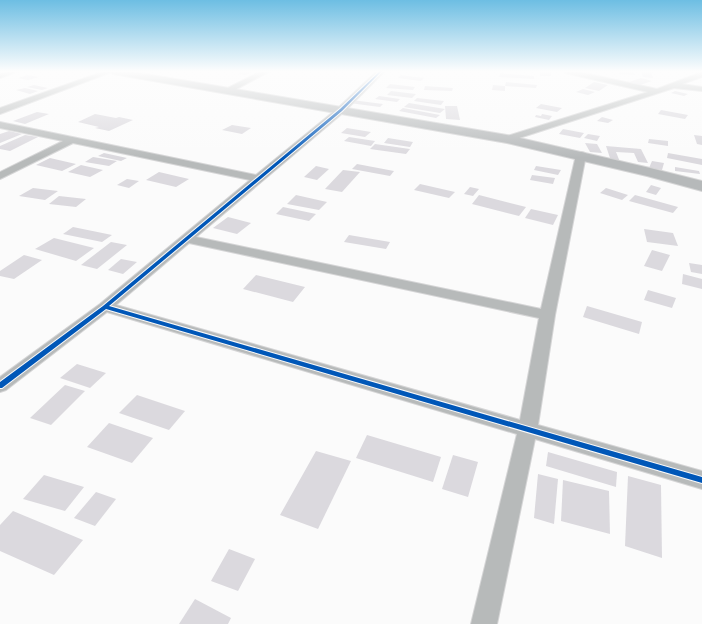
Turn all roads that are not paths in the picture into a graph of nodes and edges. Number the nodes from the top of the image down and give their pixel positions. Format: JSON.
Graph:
{"nodes":[{"id":1,"x":32,"y":100,"type":"edge"},
{"id":2,"x":285,"y":100,"type":"edge"},
{"id":3,"x":351,"y":100,"type":"edge"},
{"id":4,"x":630,"y":100,"type":"edge"},
{"id":5,"x":341,"y":110,"type":"junction"},
{"id":6,"x":0,"y":111,"type":"edge"},
{"id":7,"x":0,"y":125,"type":"edge"},
{"id":8,"x":507,"y":139,"type":"junction"},
{"id":9,"x":72,"y":140,"type":"junction"},
{"id":10,"x":581,"y":155,"type":"junction"},
{"id":11,"x":0,"y":176,"type":"edge"},
{"id":12,"x":259,"y":179,"type":"junction"},
{"id":13,"x":702,"y":186,"type":"edge"},
{"id":14,"x":187,"y":239,"type":"junction"},
{"id":15,"x":105,"y":307,"type":"junction"},
{"id":16,"x":547,"y":315,"type":"junction"},
{"id":17,"x":0,"y":386,"type":"edge"},
{"id":18,"x":528,"y":429,"type":"junction"},
{"id":19,"x":702,"y":480,"type":"edge"},
{"id":20,"x":484,"y":624,"type":"edge"}],
"edges":[{"from":1,"to":6,"type":"street"},
{"from":2,"to":5,"type":"main road"},
{"from":3,"to":5,"type":"street"},
{"from":4,"to":8,"type":"street"},
{"from":5,"to":8,"type":"main road"},
{"from":5,"to":12,"type":"street"},
{"from":7,"to":9,"type":"street"},
{"from":8,"to":10,"type":"main road"},
{"from":9,"to":11,"type":"street"},
{"from":9,"to":12,"type":"street"},
{"from":10,"to":13,"type":"main road"},
{"from":10,"to":16,"type":"street"},
{"from":12,"to":14,"type":"street"},
{"from":14,"to":15,"type":"street"},
{"from":14,"to":16,"type":"street"},
{"from":15,"to":17,"type":"street"},
{"from":15,"to":18,"type":"street"},
{"from":16,"to":18,"type":"street"},
{"from":18,"to":19,"type":"street"},
{"from":18,"to":20,"type":"street"}]}
